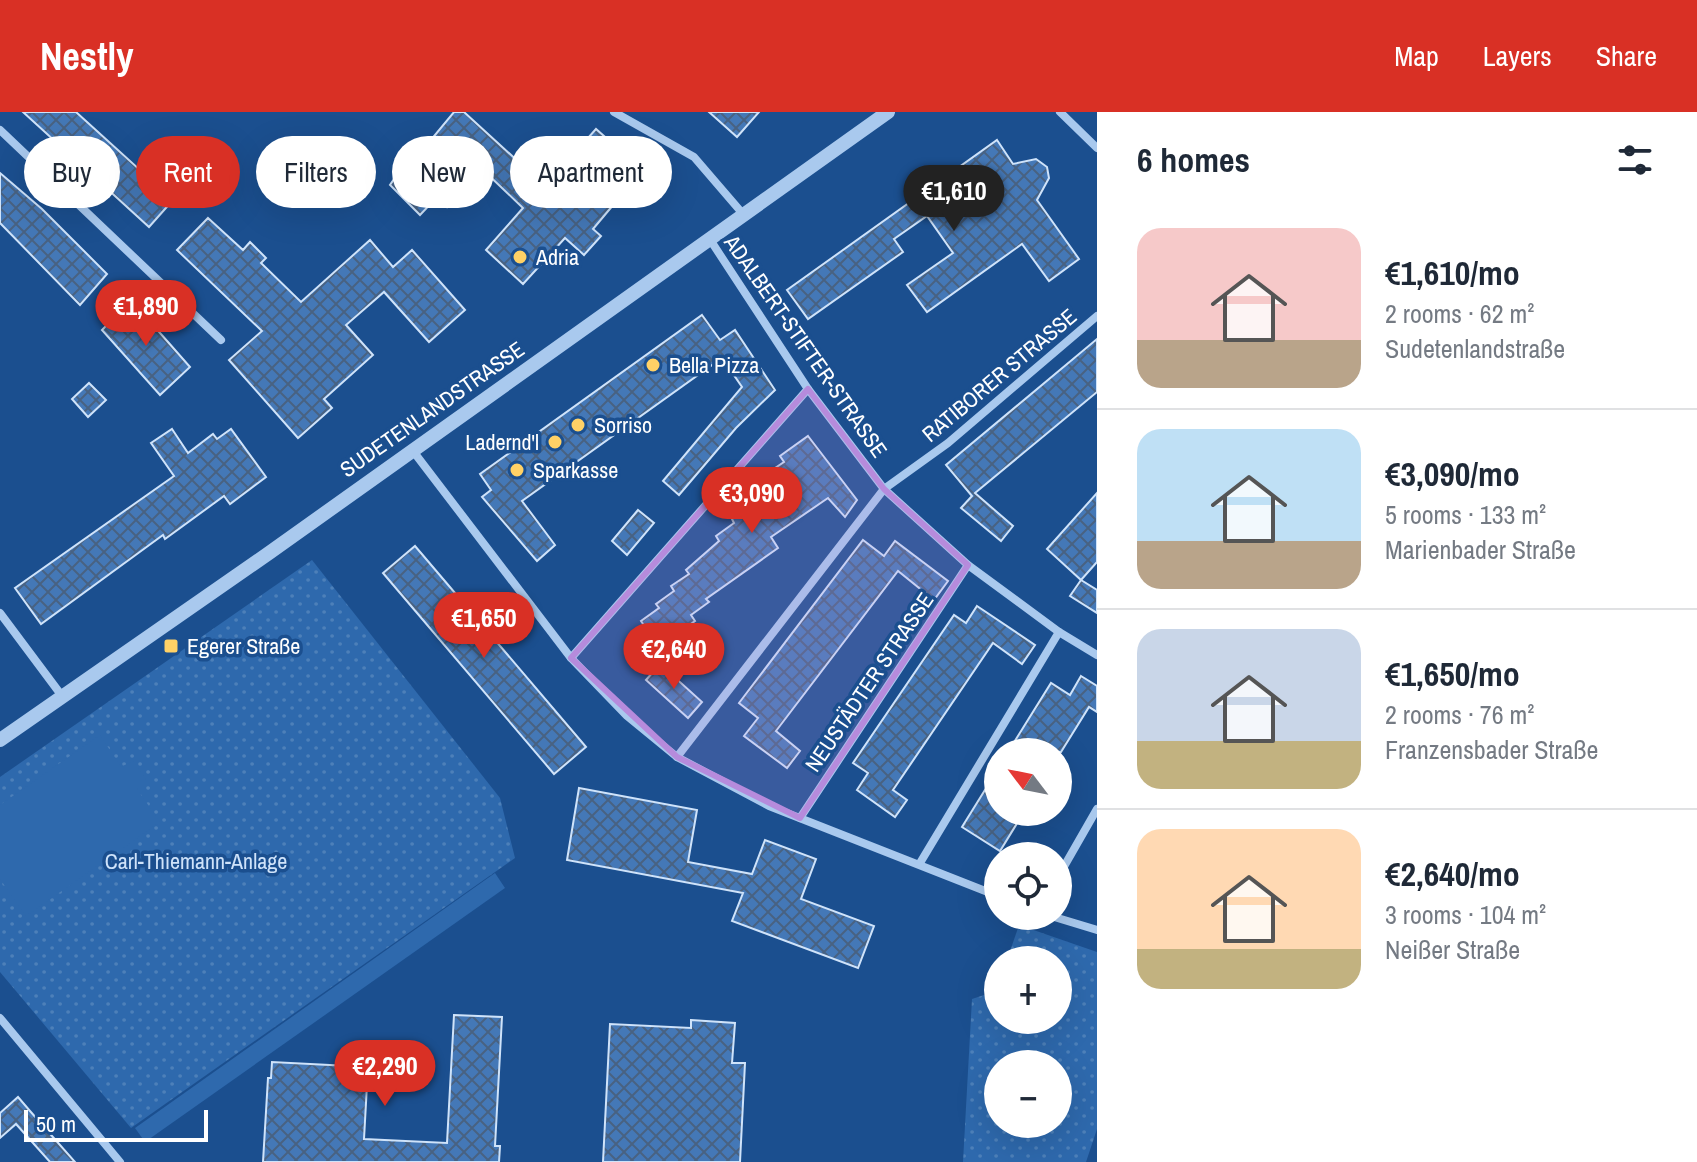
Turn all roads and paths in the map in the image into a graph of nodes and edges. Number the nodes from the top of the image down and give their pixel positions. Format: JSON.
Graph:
{"nodes":[{"id":1,"x":614,"y":112,"type":"edge"},
{"id":2,"x":888,"y":112,"type":"edge"},
{"id":3,"x":1060,"y":112,"type":"edge"},
{"id":4,"x":0,"y":130,"type":"edge"},
{"id":5,"x":1097,"y":148,"type":"edge"},
{"id":6,"x":743,"y":214,"type":"junction"},
{"id":7,"x":709,"y":238,"type":"junction"},
{"id":8,"x":1097,"y":316,"type":"edge"},
{"id":9,"x":221,"y":340,"type":"dead end"},
{"id":10,"x":808,"y":389,"type":"junction"},
{"id":11,"x":413,"y":451,"type":"junction"},
{"id":12,"x":884,"y":489,"type":"junction"},
{"id":13,"x":968,"y":565,"type":"junction"},
{"id":14,"x":0,"y":613,"type":"edge"},
{"id":15,"x":1059,"y":632,"type":"junction"},
{"id":16,"x":1097,"y":655,"type":"edge"},
{"id":17,"x":571,"y":658,"type":"junction"},
{"id":18,"x":62,"y":696,"type":"junction"},
{"id":19,"x":0,"y":740,"type":"edge"},
{"id":20,"x":677,"y":757,"type":"junction"},
{"id":21,"x":1097,"y":809,"type":"edge"},
{"id":22,"x":800,"y":818,"type":"junction"},
{"id":23,"x":1072,"y":853,"type":"edge"},
{"id":24,"x":920,"y":863,"type":"junction"},
{"id":25,"x":984,"y":890,"type":"edge"},
{"id":26,"x":1072,"y":922,"type":"edge"},
{"id":27,"x":1097,"y":930,"type":"edge"},
{"id":28,"x":0,"y":1018,"type":"edge"},
{"id":29,"x":120,"y":1162,"type":"edge"}],
"edges":[{"from":1,"to":6,"type":"street"},
{"from":2,"to":6,"type":"street","name":"SUDETENLANDSTRASSE"},
{"from":3,"to":5,"type":"street"},
{"from":4,"to":9,"type":"street"},
{"from":6,"to":7,"type":"street","name":"SUDETENLANDSTRASSE"},
{"from":7,"to":10,"type":"street","name":"ADALBERT-STIFTER-STRASSE"},
{"from":7,"to":11,"type":"street","name":"SUDETENLANDSTRASSE"},
{"from":8,"to":12,"type":"street","name":"RATIBORER STRASSE"},
{"from":10,"to":12,"type":"street","name":"ADALBERT-STIFTER-STRASSE"},
{"from":10,"to":17,"type":"street"},
{"from":11,"to":17,"type":"street"},
{"from":11,"to":18,"type":"street","name":"SUDETENLANDSTRASSE"},
{"from":12,"to":13,"type":"street","name":"ADALBERT-STIFTER-STRASSE"},
{"from":12,"to":20,"type":"street","name":"RATIBORER STRASSE"},
{"from":13,"to":15,"type":"street","name":"ADALBERT-STIFTER-STRASSE"},
{"from":13,"to":22,"type":"street","name":"NEUSTÄDTER STRASSE"},
{"from":14,"to":18,"type":"street"},
{"from":15,"to":16,"type":"street","name":"ADALBERT-STIFTER-STRASSE"},
{"from":15,"to":24,"type":"street"},
{"from":17,"to":20,"type":"street"},
{"from":18,"to":19,"type":"street","name":"SUDETENLANDSTRASSE"},
{"from":20,"to":22,"type":"street"},
{"from":21,"to":23,"type":"street"},
{"from":22,"to":24,"type":"street"},
{"from":24,"to":25,"type":"street"},
{"from":26,"to":27,"type":"street"},
{"from":28,"to":29,"type":"street"}]}
